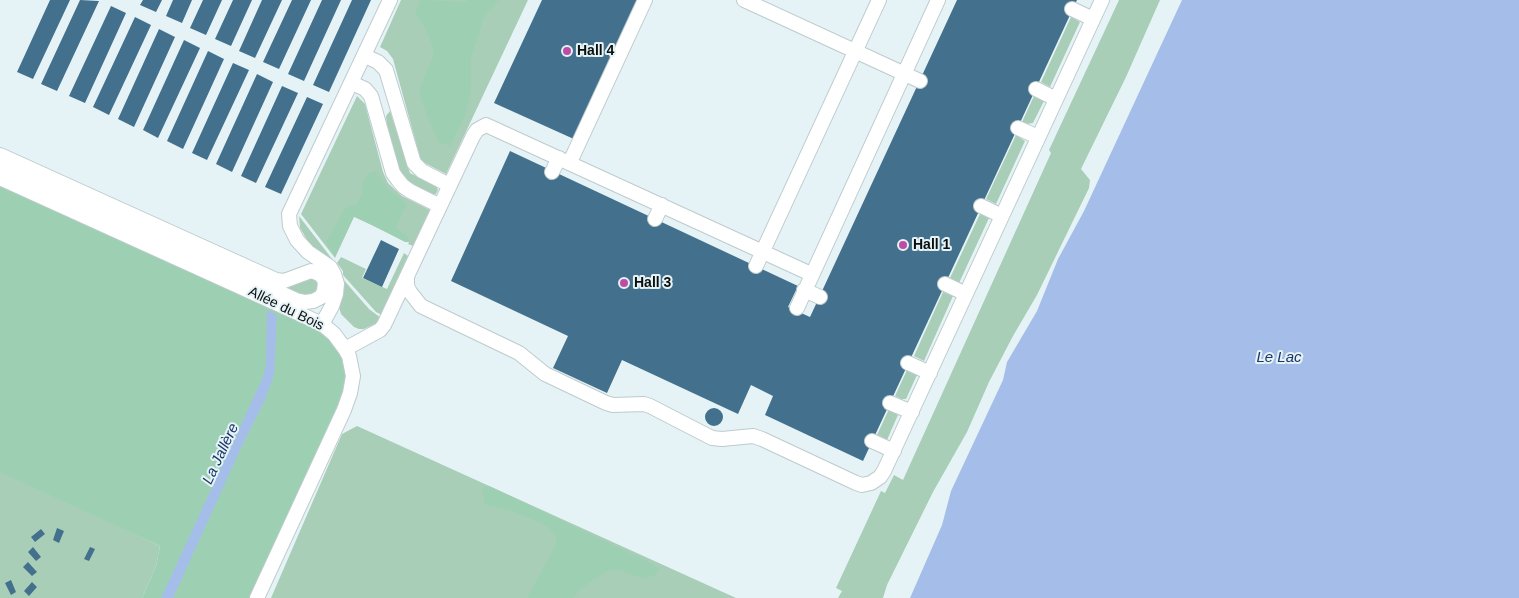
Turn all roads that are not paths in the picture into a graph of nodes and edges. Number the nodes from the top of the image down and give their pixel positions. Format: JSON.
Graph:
{"nodes":[{"id":1,"x":390,"y":0,"type":"edge"},
{"id":2,"x":645,"y":0,"type":"edge"},
{"id":3,"x":744,"y":0,"type":"edge"},
{"id":4,"x":879,"y":0,"type":"edge"},
{"id":5,"x":938,"y":0,"type":"edge"},
{"id":6,"x":1102,"y":0,"type":"edge"},
{"id":7,"x":1072,"y":9,"type":"dead end"},
{"id":8,"x":1093,"y":19,"type":"junction"},
{"id":9,"x":856,"y":52,"type":"junction"},
{"id":10,"x":364,"y":56,"type":"junction"},
{"id":11,"x":904,"y":74,"type":"junction"},
{"id":12,"x":920,"y":81,"type":"dead end"},
{"id":13,"x":352,"y":83,"type":"junction"},
{"id":14,"x":1036,"y":89,"type":"dead end"},
{"id":15,"x":1056,"y":99,"type":"junction"},
{"id":16,"x":1018,"y":128,"type":"dead end"},
{"id":17,"x":1038,"y":137,"type":"junction"},
{"id":18,"x":0,"y":155,"type":"edge"},
{"id":19,"x":564,"y":160,"type":"junction"},
{"id":20,"x":0,"y":166,"type":"edge"},
{"id":21,"x":552,"y":172,"type":"dead end"},
{"id":22,"x":0,"y":178,"type":"edge"},
{"id":23,"x":449,"y":185,"type":"junction"},
{"id":24,"x":662,"y":205,"type":"junction"},
{"id":25,"x":440,"y":206,"type":"junction"},
{"id":26,"x":981,"y":206,"type":"dead end"},
{"id":27,"x":1002,"y":216,"type":"junction"},
{"id":28,"x":655,"y":220,"type":"dead end"},
{"id":29,"x":763,"y":252,"type":"junction"},
{"id":30,"x":756,"y":266,"type":"dead end"},
{"id":31,"x":811,"y":274,"type":"junction"},
{"id":32,"x":407,"y":276,"type":"junction"},
{"id":33,"x":945,"y":284,"type":"dead end"},
{"id":34,"x":804,"y":290,"type":"junction"},
{"id":35,"x":966,"y":294,"type":"junction"},
{"id":36,"x":820,"y":297,"type":"dead end"},
{"id":37,"x":797,"y":308,"type":"dead end"},
{"id":38,"x":322,"y":324,"type":"junction"},
{"id":39,"x":346,"y":349,"type":"junction"},
{"id":40,"x":908,"y":363,"type":"dead end"},
{"id":41,"x":930,"y":373,"type":"junction"},
{"id":42,"x":890,"y":403,"type":"dead end"},
{"id":43,"x":912,"y":412,"type":"junction"},
{"id":44,"x":872,"y":441,"type":"dead end"},
{"id":45,"x":894,"y":450,"type":"junction"},
{"id":46,"x":256,"y":598,"type":"edge"}],
"edges":[{"from":1,"to":10,"type":"street"},
{"from":2,"to":19,"type":"street"},
{"from":3,"to":9,"type":"street"},
{"from":4,"to":9,"type":"street"},
{"from":5,"to":11,"type":"street"},
{"from":6,"to":8,"type":"street"},
{"from":7,"to":8,"type":"street"},
{"from":8,"to":15,"type":"street"},
{"from":9,"to":11,"type":"street"},
{"from":9,"to":29,"type":"street"},
{"from":10,"to":13,"type":"street"},
{"from":10,"to":23,"type":"street"},
{"from":11,"to":12,"type":"street"},
{"from":11,"to":31,"type":"street"},
{"from":13,"to":25,"type":"street"},
{"from":13,"to":38,"type":"street"},
{"from":14,"to":15,"type":"street"},
{"from":15,"to":17,"type":"street"},
{"from":16,"to":17,"type":"street"},
{"from":17,"to":27,"type":"street"},
{"from":18,"to":20,"type":"street"},
{"from":19,"to":21,"type":"street"},
{"from":19,"to":23,"type":"street"},
{"from":19,"to":24,"type":"street"},
{"from":22,"to":38,"type":"street","name":"Allée du Bois"},
{"from":23,"to":25,"type":"street"},
{"from":24,"to":28,"type":"street"},
{"from":24,"to":29,"type":"street"},
{"from":25,"to":32,"type":"street"},
{"from":26,"to":27,"type":"street"},
{"from":27,"to":35,"type":"street"},
{"from":29,"to":30,"type":"street"},
{"from":29,"to":31,"type":"street"},
{"from":31,"to":34,"type":"street"},
{"from":32,"to":39,"type":"street"},
{"from":32,"to":45,"type":"street"},
{"from":33,"to":35,"type":"street"},
{"from":34,"to":36,"type":"street"},
{"from":34,"to":37,"type":"street"},
{"from":35,"to":41,"type":"street"},
{"from":38,"to":39,"type":"street","name":"Allée du Bois"},
{"from":39,"to":46,"type":"street","name":"Allée du Bois"},
{"from":40,"to":41,"type":"street"},
{"from":41,"to":43,"type":"street"},
{"from":42,"to":43,"type":"street"},
{"from":43,"to":45,"type":"street"},
{"from":44,"to":45,"type":"street"}]}
